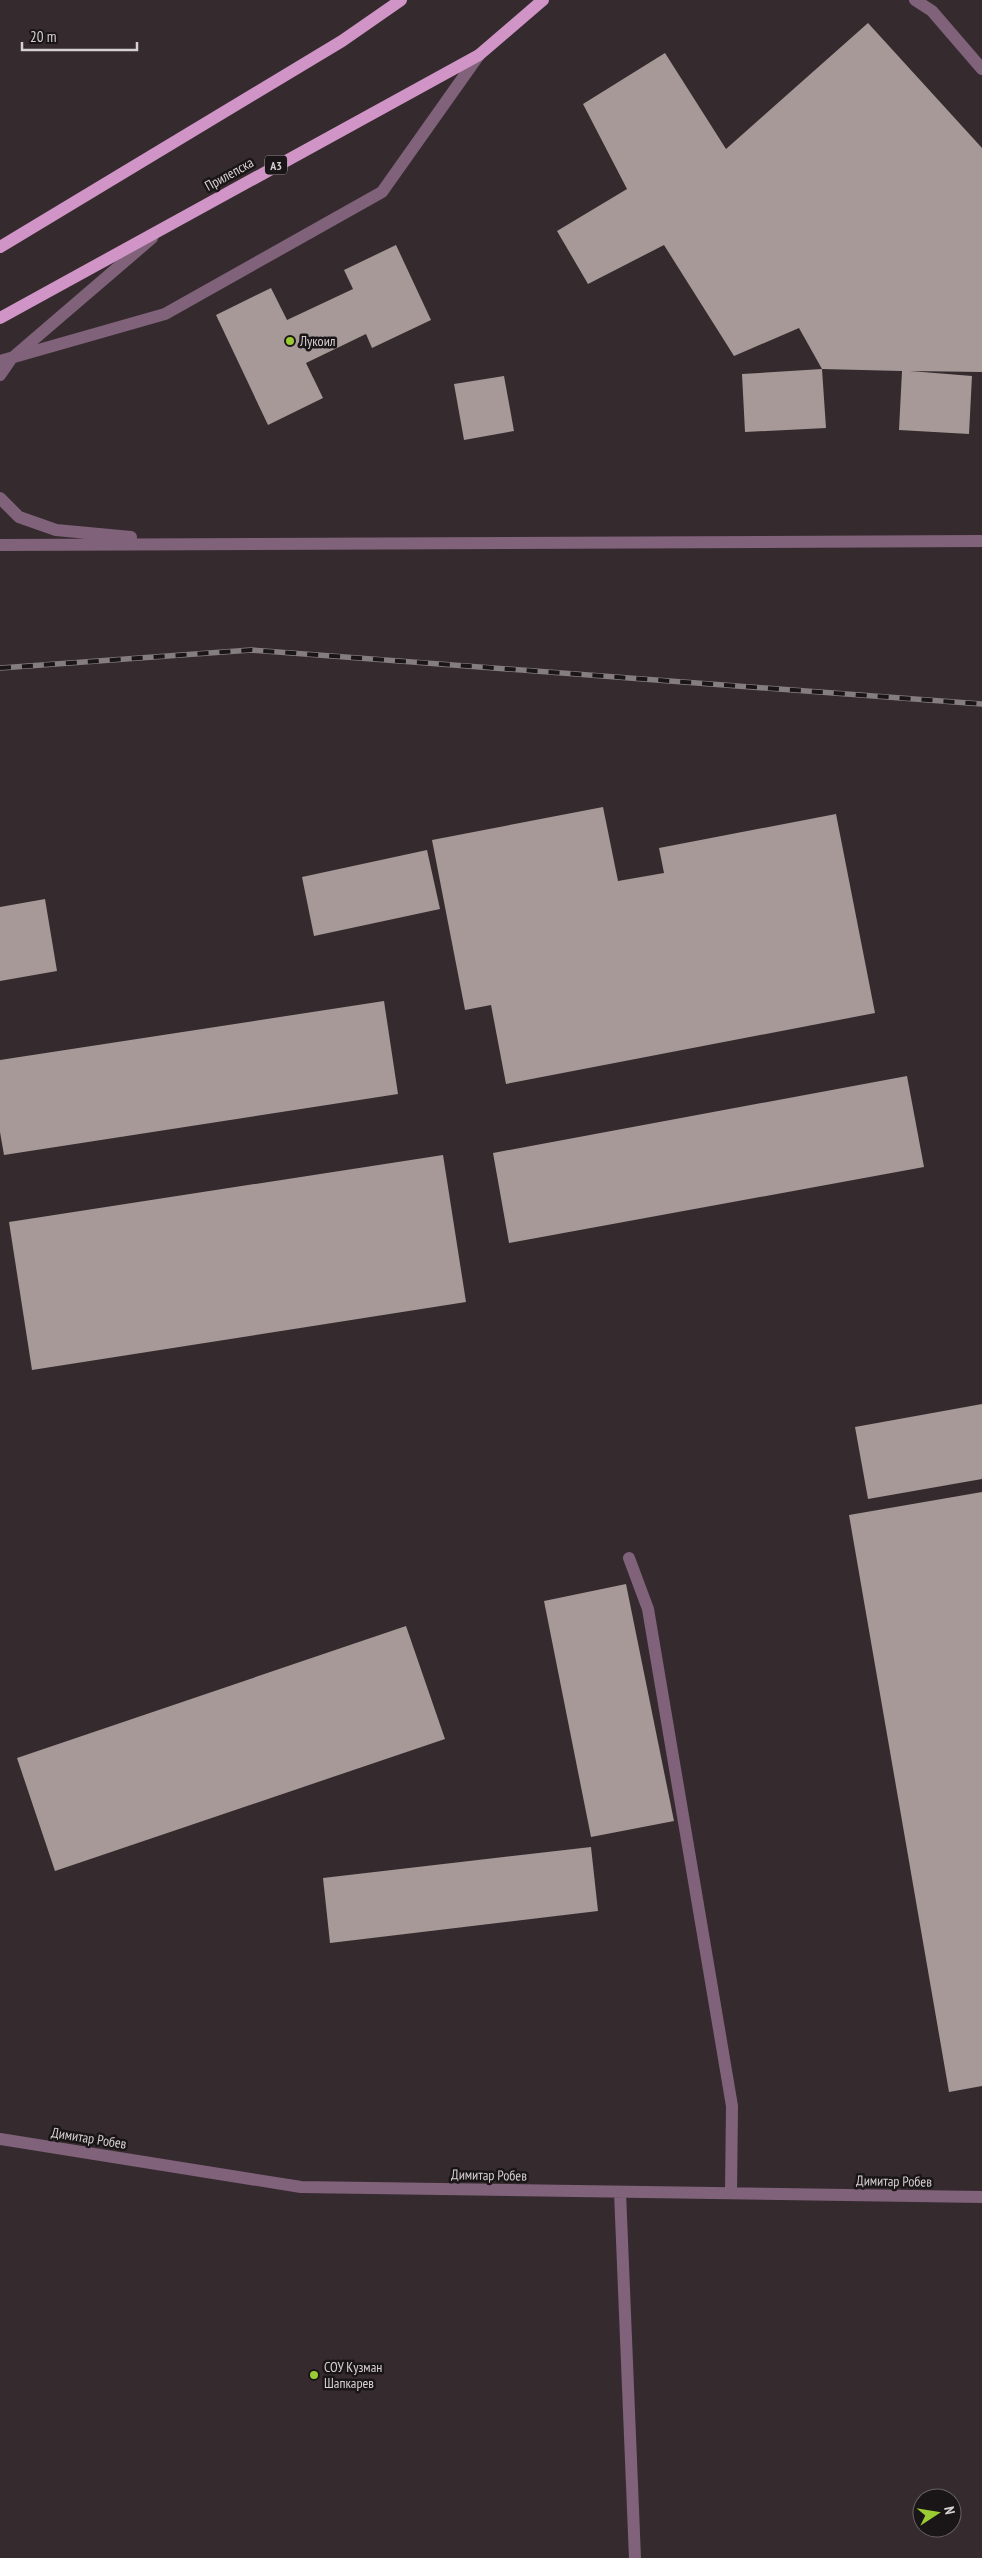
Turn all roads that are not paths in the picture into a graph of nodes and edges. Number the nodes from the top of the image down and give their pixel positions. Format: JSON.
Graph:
{"nodes":[{"id":1,"x":401,"y":0,"type":"edge"},
{"id":2,"x":543,"y":0,"type":"edge"},
{"id":3,"x":915,"y":0,"type":"edge"},
{"id":4,"x":479,"y":54,"type":"junction"},
{"id":5,"x":982,"y":69,"type":"edge"},
{"id":6,"x":166,"y":226,"type":"junction"},
{"id":7,"x":0,"y":247,"type":"edge"},
{"id":8,"x":0,"y":318,"type":"edge"},
{"id":9,"x":6,"y":360,"type":"edge"},
{"id":10,"x":0,"y":375,"type":"edge"},
{"id":11,"x":0,"y":498,"type":"edge"},
{"id":12,"x":982,"y":541,"type":"edge"},
{"id":13,"x":198,"y":544,"type":"junction"},
{"id":14,"x":0,"y":545,"type":"edge"},
{"id":15,"x":629,"y":1558,"type":"dead end"},
{"id":16,"x":0,"y":2139,"type":"edge"},
{"id":17,"x":620,"y":2192,"type":"junction"},
{"id":18,"x":731,"y":2194,"type":"junction"},
{"id":19,"x":982,"y":2197,"type":"edge"},
{"id":20,"x":635,"y":2558,"type":"edge"}],
"edges":[{"from":1,"to":7,"type":"main road"},
{"from":2,"to":4,"type":"main road","name":"Прилепска","number":"A3"},
{"from":3,"to":5,"type":"street"},
{"from":4,"to":6,"type":"main road","name":"Прилепска","number":"A3"},
{"from":4,"to":9,"type":"street"},
{"from":6,"to":8,"type":"main road","name":"Прилепска","number":"A3"},
{"from":6,"to":9,"type":"street"},
{"from":9,"to":10,"type":"street"},
{"from":11,"to":13,"type":"street"},
{"from":12,"to":13,"type":"street"},
{"from":13,"to":14,"type":"street"},
{"from":15,"to":18,"type":"street"},
{"from":16,"to":17,"type":"street","name":"Димитар Робев"},
{"from":17,"to":18,"type":"street","name":"Димитар Робев"},
{"from":17,"to":20,"type":"street"},
{"from":18,"to":19,"type":"street","name":"Димитар Робев"}]}
